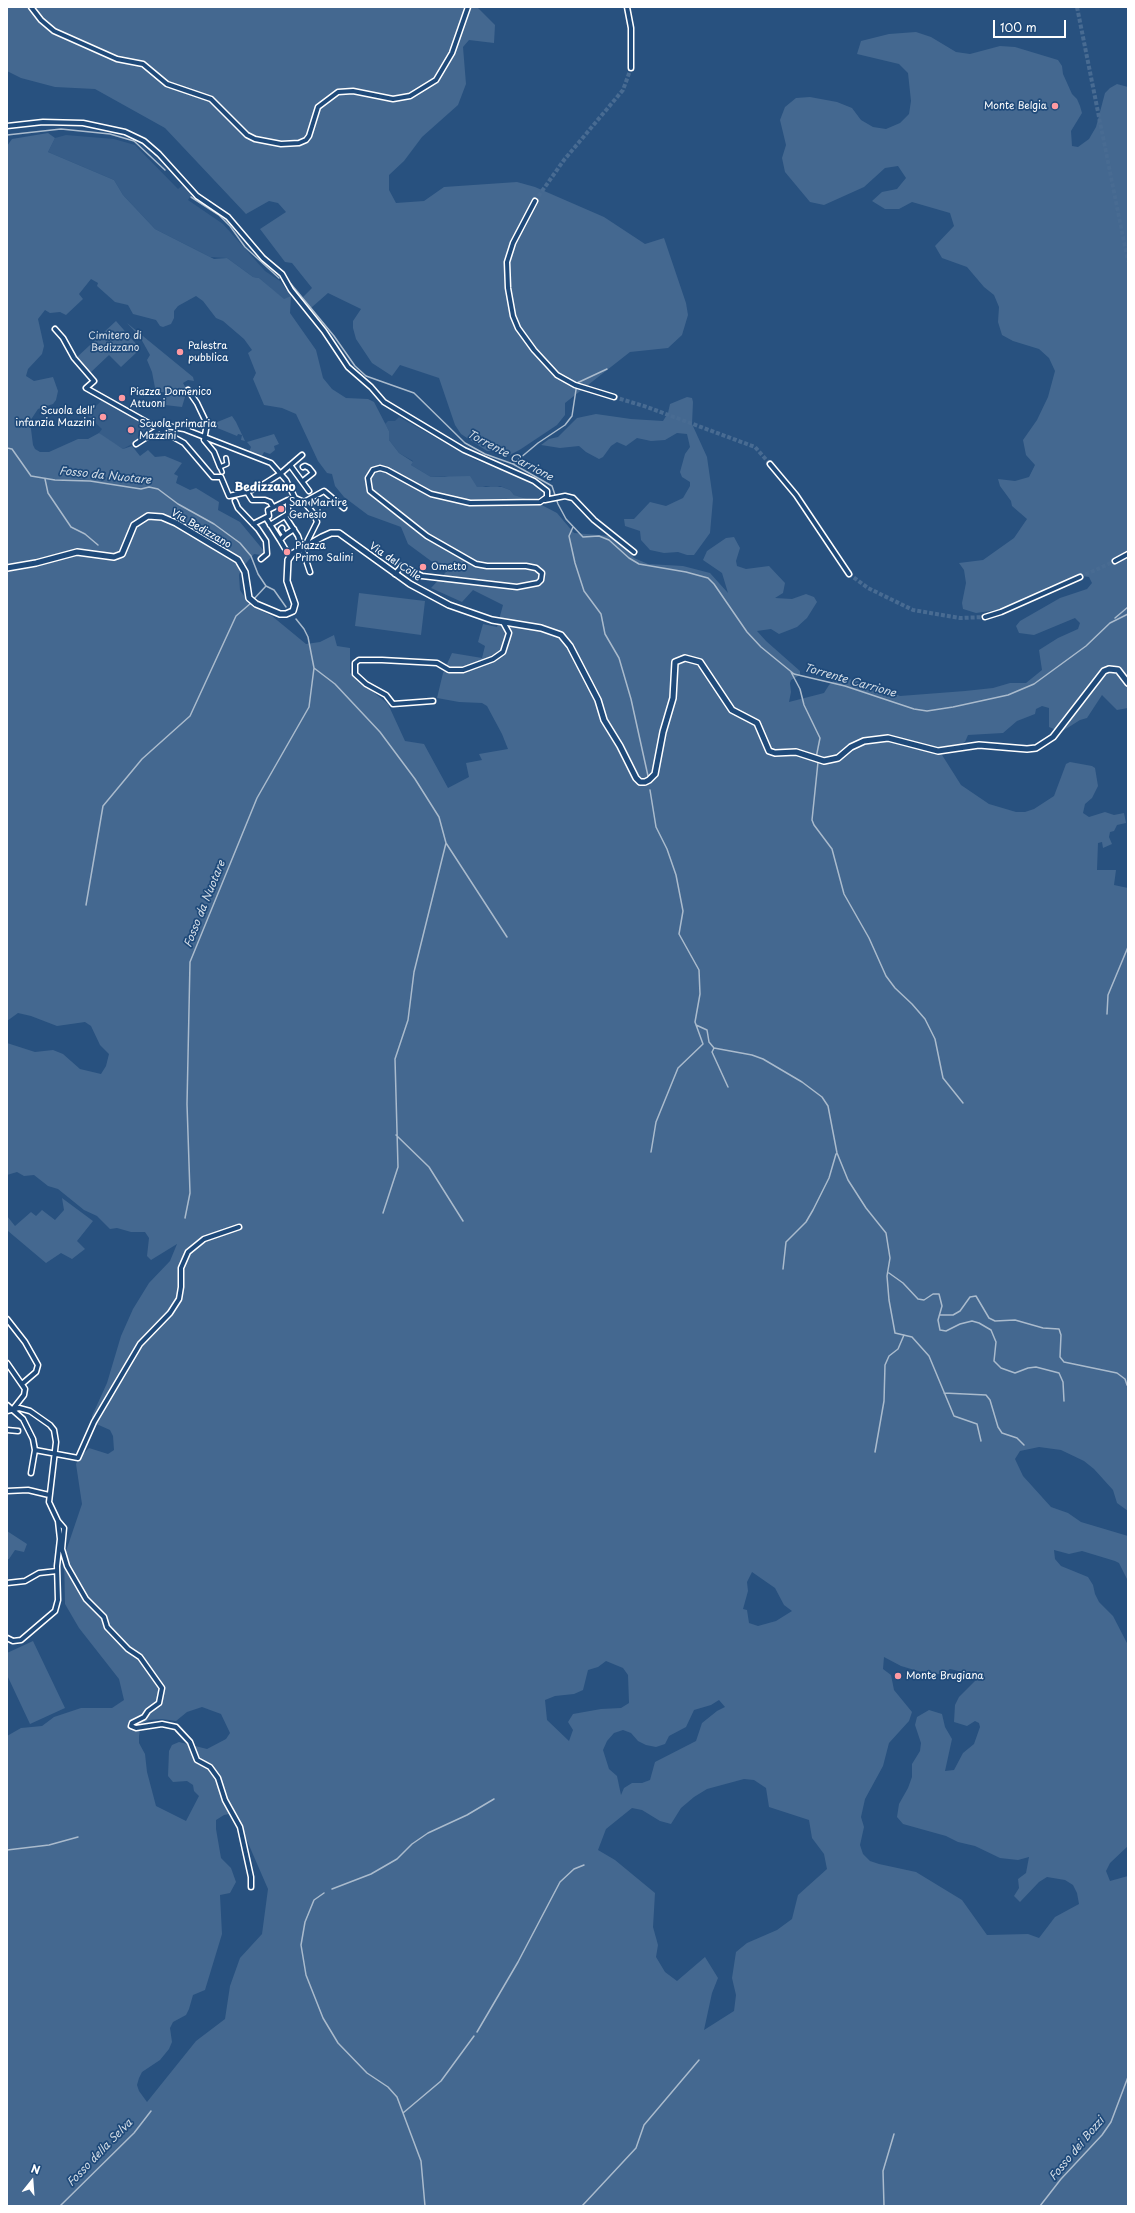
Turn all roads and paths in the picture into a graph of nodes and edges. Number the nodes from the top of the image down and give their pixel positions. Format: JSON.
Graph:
{"nodes":[{"id":1,"x":31,"y":7,"type":"edge"},
{"id":2,"x":468,"y":7,"type":"edge"},
{"id":3,"x":627,"y":7,"type":"edge"},
{"id":4,"x":631,"y":68,"type":"tunnel mouth"},
{"id":5,"x":7,"y":126,"type":"edge"},
{"id":6,"x":535,"y":201,"type":"tunnel mouth"},
{"id":7,"x":55,"y":329,"type":"dead end"},
{"id":8,"x":188,"y":390,"type":"dead end"},
{"id":9,"x":614,"y":397,"type":"tunnel mouth"},
{"id":10,"x":161,"y":430,"type":"junction"},
{"id":11,"x":204,"y":438,"type":"junction"},
{"id":12,"x":136,"y":444,"type":"dead end"},
{"id":13,"x":302,"y":455,"type":"dead end"},
{"id":14,"x":226,"y":458,"type":"dead end"},
{"id":15,"x":770,"y":464,"type":"tunnel mouth"},
{"id":16,"x":290,"y":465,"type":"junction"},
{"id":17,"x":220,"y":466,"type":"junction"},
{"id":18,"x":303,"y":467,"type":"dead end"},
{"id":19,"x":222,"y":472,"type":"joint"},
{"id":20,"x":280,"y":474,"type":"junction"},
{"id":21,"x":222,"y":479,"type":"junction"},
{"id":22,"x":303,"y":481,"type":"junction"},
{"id":23,"x":310,"y":491,"type":"dead end"},
{"id":24,"x":247,"y":492,"type":"junction"},
{"id":25,"x":294,"y":497,"type":"junction"},
{"id":26,"x":288,"y":500,"type":"junction"},
{"id":27,"x":544,"y":500,"type":"junction"},
{"id":28,"x":235,"y":501,"type":"dead end"},
{"id":29,"x":304,"y":502,"type":"junction"},
{"id":30,"x":274,"y":507,"type":"junction"},
{"id":31,"x":344,"y":508,"type":"dead end"},
{"id":32,"x":268,"y":514,"type":"junction"},
{"id":33,"x":287,"y":515,"type":"junction"},
{"id":34,"x":253,"y":524,"type":"junction"},
{"id":35,"x":270,"y":525,"type":"junction"},
{"id":36,"x":282,"y":528,"type":"dead end"},
{"id":37,"x":294,"y":529,"type":"junction"},
{"id":38,"x":285,"y":535,"type":"junction"},
{"id":39,"x":280,"y":540,"type":"junction"},
{"id":40,"x":303,"y":549,"type":"junction"},
{"id":41,"x":634,"y":552,"type":"dead end"},
{"id":42,"x":1128,"y":554,"type":"edge"},
{"id":43,"x":290,"y":557,"type":"junction"},
{"id":44,"x":261,"y":559,"type":"dead end"},
{"id":45,"x":1115,"y":560,"type":"tunnel mouth"},
{"id":46,"x":7,"y":568,"type":"edge"},
{"id":47,"x":310,"y":572,"type":"dead end"},
{"id":48,"x":395,"y":574,"type":"junction"},
{"id":49,"x":849,"y":574,"type":"tunnel mouth"},
{"id":50,"x":1080,"y":577,"type":"tunnel mouth"},
{"id":51,"x":985,"y":616,"type":"tunnel mouth"},
{"id":52,"x":503,"y":622,"type":"junction"},
{"id":53,"x":1128,"y":683,"type":"edge"},
{"id":54,"x":433,"y":701,"type":"dead end"},
{"id":55,"x":239,"y":1227,"type":"dead end"},
{"id":56,"x":7,"y":1319,"type":"edge"},
{"id":57,"x":7,"y":1363,"type":"edge"},
{"id":58,"x":22,"y":1384,"type":"junction"},
{"id":59,"x":7,"y":1405,"type":"edge"},
{"id":60,"x":14,"y":1409,"type":"junction"},
{"id":61,"x":7,"y":1411,"type":"edge"},
{"id":62,"x":7,"y":1430,"type":"edge"},
{"id":63,"x":18,"y":1431,"type":"dead end"},
{"id":64,"x":35,"y":1450,"type":"junction"},
{"id":65,"x":54,"y":1454,"type":"junction"},
{"id":66,"x":31,"y":1473,"type":"dead end"},
{"id":67,"x":7,"y":1491,"type":"edge"},
{"id":68,"x":49,"y":1495,"type":"junction"},
{"id":69,"x":58,"y":1521,"type":"junction"},
{"id":70,"x":57,"y":1571,"type":"junction"},
{"id":71,"x":7,"y":1582,"type":"edge"},
{"id":72,"x":7,"y":1638,"type":"edge"},
{"id":73,"x":251,"y":1887,"type":"dead end"}],
"edges":[{"from":1,"to":2,"type":"street"},
{"from":3,"to":4,"type":"street"},
{"from":5,"to":27,"type":"street"},
{"from":6,"to":9,"type":"street"},
{"from":7,"to":10,"type":"street"},
{"from":8,"to":11,"type":"street"},
{"from":10,"to":11,"type":"street"},
{"from":10,"to":12,"type":"street"},
{"from":10,"to":21,"type":"street"},
{"from":11,"to":17,"type":"street"},
{"from":11,"to":20,"type":"street"},
{"from":13,"to":16,"type":"street"},
{"from":14,"to":17,"type":"street"},
{"from":15,"to":49,"type":"street"},
{"from":16,"to":20,"type":"street"},
{"from":16,"to":22,"type":"street"},
{"from":17,"to":19,"type":"street"},
{"from":18,"to":22,"type":"street"},
{"from":19,"to":21,"type":"street"},
{"from":20,"to":24,"type":"street"},
{"from":20,"to":25,"type":"street"},
{"from":21,"to":24,"type":"street"},
{"from":22,"to":23,"type":"street"},
{"from":24,"to":30,"type":"street"},
{"from":25,"to":26,"type":"street"},
{"from":25,"to":29,"type":"street"},
{"from":26,"to":30,"type":"street"},
{"from":26,"to":33,"type":"street"},
{"from":27,"to":41,"type":"street"},
{"from":27,"to":48,"type":"street"},
{"from":28,"to":34,"type":"street"},
{"from":29,"to":31,"type":"street"},
{"from":29,"to":40,"type":"street"},
{"from":30,"to":32,"type":"street"},
{"from":32,"to":34,"type":"street"},
{"from":32,"to":35,"type":"street"},
{"from":33,"to":35,"type":"street"},
{"from":33,"to":37,"type":"street"},
{"from":34,"to":44,"type":"street"},
{"from":35,"to":39,"type":"street"},
{"from":36,"to":38,"type":"street"},
{"from":37,"to":38,"type":"street"},
{"from":37,"to":40,"type":"street"},
{"from":38,"to":39,"type":"street"},
{"from":39,"to":43,"type":"street"},
{"from":40,"to":43,"type":"street","name":"Via del Colle"},
{"from":40,"to":47,"type":"street"},
{"from":40,"to":48,"type":"street","name":"Via del Colle"},
{"from":42,"to":45,"type":"street"},
{"from":43,"to":46,"type":"street","name":"Via Bedizzano"},
{"from":48,"to":52,"type":"street","name":"Via del Colle"},
{"from":50,"to":51,"type":"street"},
{"from":52,"to":53,"type":"street","name":"Via del Colle"},
{"from":52,"to":54,"type":"street"},
{"from":55,"to":65,"type":"street"},
{"from":56,"to":58,"type":"street"},
{"from":57,"to":58,"type":"street"},
{"from":58,"to":60,"type":"street"},
{"from":59,"to":60,"type":"street"},
{"from":60,"to":61,"type":"street"},
{"from":60,"to":64,"type":"street"},
{"from":60,"to":65,"type":"street"},
{"from":62,"to":63,"type":"street"},
{"from":64,"to":65,"type":"street"},
{"from":64,"to":66,"type":"street"},
{"from":65,"to":68,"type":"street"},
{"from":67,"to":68,"type":"street"},
{"from":68,"to":69,"type":"street"},
{"from":69,"to":70,"type":"street"},
{"from":69,"to":73,"type":"street"},
{"from":70,"to":71,"type":"street"},
{"from":70,"to":72,"type":"street"}]}
